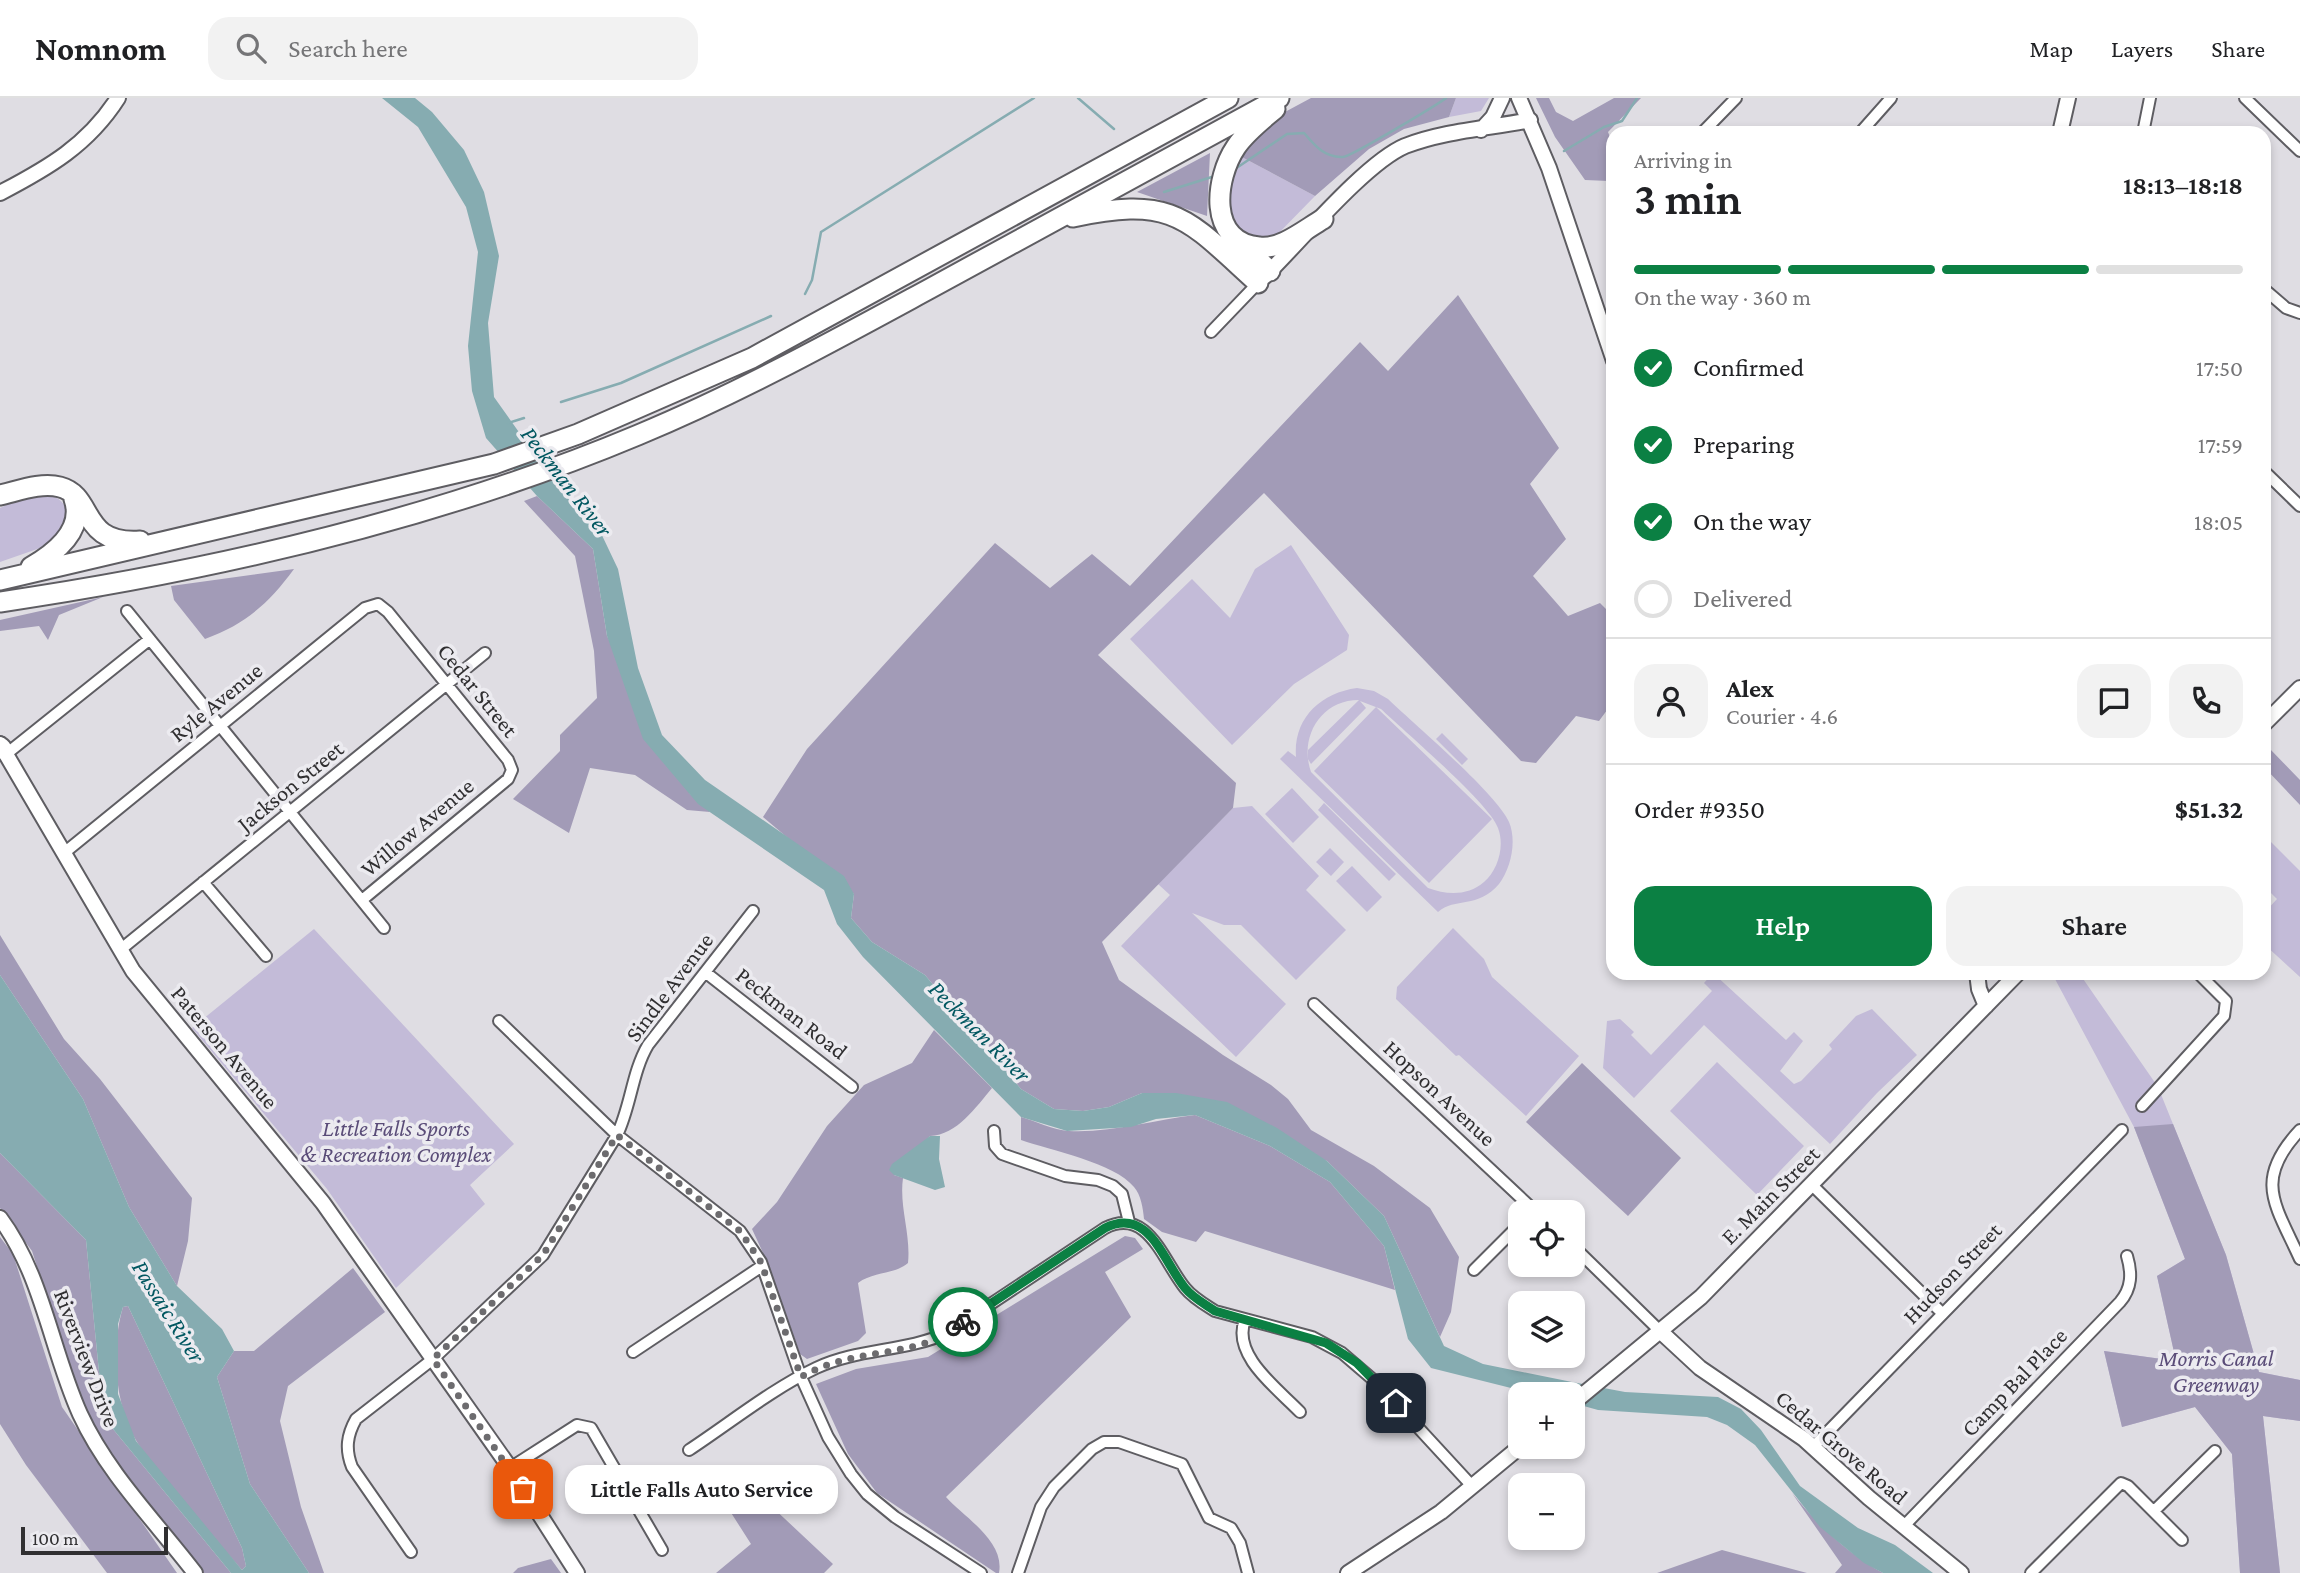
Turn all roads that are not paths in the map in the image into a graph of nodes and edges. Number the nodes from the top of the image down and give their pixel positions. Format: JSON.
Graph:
{"nodes":[{"id":1,"x":118,"y":98,"type":"edge"},
{"id":2,"x":1215,"y":98,"type":"edge"},
{"id":3,"x":1228,"y":98,"type":"edge"},
{"id":4,"x":1279,"y":98,"type":"edge"},
{"id":5,"x":1287,"y":98,"type":"edge"},
{"id":6,"x":1502,"y":98,"type":"edge"},
{"id":7,"x":1519,"y":98,"type":"edge"},
{"id":8,"x":1736,"y":98,"type":"edge"},
{"id":9,"x":1891,"y":98,"type":"edge"},
{"id":10,"x":2068,"y":98,"type":"edge"},
{"id":11,"x":2150,"y":98,"type":"edge"},
{"id":12,"x":2245,"y":98,"type":"edge"},
{"id":13,"x":1194,"y":117,"type":"junction"},
{"id":14,"x":1530,"y":120,"type":"junction"},
{"id":15,"x":1709,"y":126,"type":"edge"},
{"id":16,"x":1866,"y":126,"type":"edge"},
{"id":17,"x":2062,"y":126,"type":"edge"},
{"id":18,"x":2144,"y":126,"type":"edge"},
{"id":19,"x":1481,"y":130,"type":"junction"},
{"id":20,"x":2300,"y":151,"type":"edge"},
{"id":21,"x":0,"y":193,"type":"edge"},
{"id":22,"x":1322,"y":219,"type":"junction"},
{"id":23,"x":1052,"y":221,"type":"junction"},
{"id":24,"x":1230,"y":234,"type":"junction"},
{"id":25,"x":1264,"y":277,"type":"junction"},
{"id":26,"x":2271,"y":295,"type":"edge"},
{"id":27,"x":2300,"y":313,"type":"edge"},
{"id":28,"x":1211,"y":332,"type":"dead end"},
{"id":29,"x":1606,"y":338,"type":"edge"},
{"id":30,"x":2271,"y":478,"type":"edge"},
{"id":31,"x":73,"y":494,"type":"junction"},
{"id":32,"x":0,"y":495,"type":"edge"},
{"id":33,"x":2300,"y":506,"type":"edge"},
{"id":34,"x":204,"y":532,"type":"junction"},
{"id":35,"x":6,"y":579,"type":"edge"},
{"id":36,"x":0,"y":602,"type":"edge"},
{"id":37,"x":127,"y":611,"type":"dead end"},
{"id":38,"x":395,"y":620,"type":"joint"},
{"id":39,"x":150,"y":639,"type":"junction"},
{"id":40,"x":485,"y":653,"type":"dead end"},
{"id":41,"x":447,"y":685,"type":"junction"},
{"id":42,"x":2300,"y":688,"type":"edge"},
{"id":43,"x":2271,"y":717,"type":"edge"},
{"id":44,"x":219,"y":727,"type":"junction"},
{"id":45,"x":2,"y":749,"type":"edge"},
{"id":46,"x":499,"y":786,"type":"joint"},
{"id":47,"x":290,"y":814,"type":"junction"},
{"id":48,"x":64,"y":853,"type":"junction"},
{"id":49,"x":203,"y":882,"type":"junction"},
{"id":50,"x":362,"y":900,"type":"junction"},
{"id":51,"x":752,"y":911,"type":"dead end"},
{"id":52,"x":384,"y":928,"type":"dead end"},
{"id":53,"x":120,"y":950,"type":"junction"},
{"id":54,"x":265,"y":956,"type":"dead end"},
{"id":55,"x":705,"y":972,"type":"junction"},
{"id":56,"x":1978,"y":980,"type":"edge"},
{"id":57,"x":2011,"y":980,"type":"edge"},
{"id":58,"x":2205,"y":980,"type":"edge"},
{"id":59,"x":1314,"y":1004,"type":"dead end"},
{"id":60,"x":1986,"y":1006,"type":"junction"},
{"id":61,"x":499,"y":1021,"type":"dead end"},
{"id":62,"x":852,"y":1087,"type":"dead end"},
{"id":63,"x":2142,"y":1106,"type":"dead end"},
{"id":64,"x":2122,"y":1130,"type":"dead end"},
{"id":65,"x":2300,"y":1130,"type":"edge"},
{"id":66,"x":994,"y":1131,"type":"dead end"},
{"id":67,"x":617,"y":1135,"type":"junction"},
{"id":68,"x":1812,"y":1185,"type":"junction"},
{"id":69,"x":1521,"y":1200,"type":"edge"},
{"id":70,"x":0,"y":1218,"type":"edge"},
{"id":71,"x":1129,"y":1222,"type":"junction"},
{"id":72,"x":1508,"y":1236,"type":"edge"},
{"id":73,"x":2127,"y":1256,"type":"dead end"},
{"id":74,"x":1585,"y":1258,"type":"edge"},
{"id":75,"x":2300,"y":1259,"type":"edge"},
{"id":76,"x":762,"y":1266,"type":"junction"},
{"id":77,"x":1474,"y":1270,"type":"dead end"},
{"id":78,"x":1942,"y":1313,"type":"junction"},
{"id":79,"x":1245,"y":1320,"type":"junction"},
{"id":80,"x":1660,"y":1331,"type":"junction"},
{"id":81,"x":634,"y":1352,"type":"dead end"},
{"id":82,"x":433,"y":1359,"type":"junction"},
{"id":83,"x":801,"y":1377,"type":"junction"},
{"id":84,"x":1585,"y":1394,"type":"edge"},
{"id":85,"x":1300,"y":1412,"type":"dead end"},
{"id":86,"x":1813,"y":1447,"type":"junction"},
{"id":87,"x":689,"y":1450,"type":"dead end"},
{"id":88,"x":2214,"y":1451,"type":"dead end"},
{"id":89,"x":1508,"y":1457,"type":"edge"},
{"id":90,"x":510,"y":1468,"type":"junction"},
{"id":91,"x":1472,"y":1486,"type":"junction"},
{"id":92,"x":2154,"y":1511,"type":"junction"},
{"id":93,"x":1903,"y":1527,"type":"junction"},
{"id":94,"x":2182,"y":1540,"type":"dead end"},
{"id":95,"x":662,"y":1550,"type":"dead end"},
{"id":96,"x":411,"y":1552,"type":"dead end"},
{"id":97,"x":195,"y":1573,"type":"edge"},
{"id":98,"x":577,"y":1573,"type":"edge"},
{"id":99,"x":981,"y":1573,"type":"edge"},
{"id":100,"x":1018,"y":1573,"type":"edge"},
{"id":101,"x":1248,"y":1573,"type":"edge"},
{"id":102,"x":1348,"y":1573,"type":"edge"},
{"id":103,"x":1961,"y":1573,"type":"edge"},
{"id":104,"x":2031,"y":1573,"type":"edge"}],
"edges":[{"from":1,"to":21,"type":"main road"},
{"from":2,"to":13,"type":"highway"},
{"from":3,"to":13,"type":"highway"},
{"from":4,"to":23,"type":"highway"},
{"from":5,"to":24,"type":"highway"},
{"from":6,"to":19,"type":"main road"},
{"from":7,"to":14,"type":"main road"},
{"from":8,"to":15,"type":"street"},
{"from":9,"to":16,"type":"street"},
{"from":10,"to":17,"type":"main road"},
{"from":11,"to":18,"type":"street"},
{"from":12,"to":20,"type":"street"},
{"from":13,"to":34,"type":"highway"},
{"from":14,"to":19,"type":"main road"},
{"from":14,"to":29,"type":"main road"},
{"from":19,"to":22,"type":"main road"},
{"from":22,"to":24,"type":"highway"},
{"from":22,"to":25,"type":"main road"},
{"from":23,"to":25,"type":"highway"},
{"from":23,"to":36,"type":"highway"},
{"from":24,"to":25,"type":"highway"},
{"from":25,"to":28,"type":"street"},
{"from":26,"to":27,"type":"street"},
{"from":30,"to":33,"type":"street"},
{"from":31,"to":32,"type":"highway"},
{"from":31,"to":34,"type":"highway"},
{"from":31,"to":35,"type":"highway"},
{"from":34,"to":35,"type":"highway"},
{"from":37,"to":39,"type":"street"},
{"from":38,"to":41,"type":"street","name":"Cedar Street"},
{"from":38,"to":44,"type":"street","name":"Ryle Avenue"},
{"from":39,"to":44,"type":"street"},
{"from":39,"to":45,"type":"street"},
{"from":40,"to":41,"type":"street","name":"Jackson Street"},
{"from":41,"to":46,"type":"street","name":"Cedar Street"},
{"from":41,"to":47,"type":"street","name":"Jackson Street"},
{"from":42,"to":43,"type":"main road"},
{"from":44,"to":47,"type":"street"},
{"from":44,"to":48,"type":"street","name":"Ryle Avenue"},
{"from":45,"to":48,"type":"main road","name":"Paterson Avenue"},
{"from":46,"to":50,"type":"street","name":"Willow Avenue"},
{"from":47,"to":49,"type":"street","name":"Jackson Street"},
{"from":47,"to":50,"type":"street"},
{"from":48,"to":53,"type":"main road","name":"Paterson Avenue"},
{"from":49,"to":53,"type":"street","name":"Jackson Street"},
{"from":49,"to":54,"type":"street"},
{"from":50,"to":52,"type":"street"},
{"from":51,"to":55,"type":"street","name":"Sindle Avenue"},
{"from":53,"to":82,"type":"main road","name":"Paterson Avenue"},
{"from":55,"to":62,"type":"street","name":"Peckman Road"},
{"from":55,"to":67,"type":"street","name":"Sindle Avenue"},
{"from":56,"to":60,"type":"main road"},
{"from":57,"to":60,"type":"main road","name":"E. Main Street"},
{"from":58,"to":63,"type":"street"},
{"from":59,"to":69,"type":"street","name":"Hopson Avenue"},
{"from":60,"to":68,"type":"main road","name":"E. Main Street"},
{"from":61,"to":67,"type":"street"},
{"from":64,"to":78,"type":"street","name":"Hudson Street"},
{"from":65,"to":75,"type":"street"},
{"from":66,"to":71,"type":"street"},
{"from":67,"to":76,"type":"street"},
{"from":67,"to":82,"type":"street","name":"Sindle Avenue"},
{"from":68,"to":78,"type":"street"},
{"from":68,"to":80,"type":"main road","name":"E. Main Street"},
{"from":70,"to":97,"type":"main road","name":"Riverview Drive"},
{"from":71,"to":79,"type":"street"},
{"from":71,"to":83,"type":"street"},
{"from":72,"to":77,"type":"street"},
{"from":73,"to":93,"type":"street","name":"Camp Bal Place"},
{"from":74,"to":80,"type":"street"},
{"from":76,"to":81,"type":"street"},
{"from":76,"to":83,"type":"street"},
{"from":78,"to":86,"type":"street","name":"Hudson Street"},
{"from":79,"to":85,"type":"street"},
{"from":79,"to":91,"type":"street"},
{"from":80,"to":84,"type":"main road","name":"E. Main Street"},
{"from":80,"to":86,"type":"main road","name":"Cedar Grove Road"},
{"from":82,"to":90,"type":"main road","name":"Paterson Avenue"},
{"from":82,"to":96,"type":"street","name":"Sindle Avenue"},
{"from":83,"to":87,"type":"street"},
{"from":83,"to":99,"type":"street"},
{"from":86,"to":93,"type":"main road","name":"Cedar Grove Road"},
{"from":88,"to":92,"type":"street"},
{"from":89,"to":91,"type":"main road"},
{"from":90,"to":95,"type":"street"},
{"from":90,"to":98,"type":"main road","name":"Paterson Avenue"},
{"from":91,"to":102,"type":"main road"},
{"from":92,"to":94,"type":"street"},
{"from":92,"to":104,"type":"street"},
{"from":93,"to":103,"type":"main road","name":"Cedar Grove Road"},
{"from":100,"to":101,"type":"street"}]}
